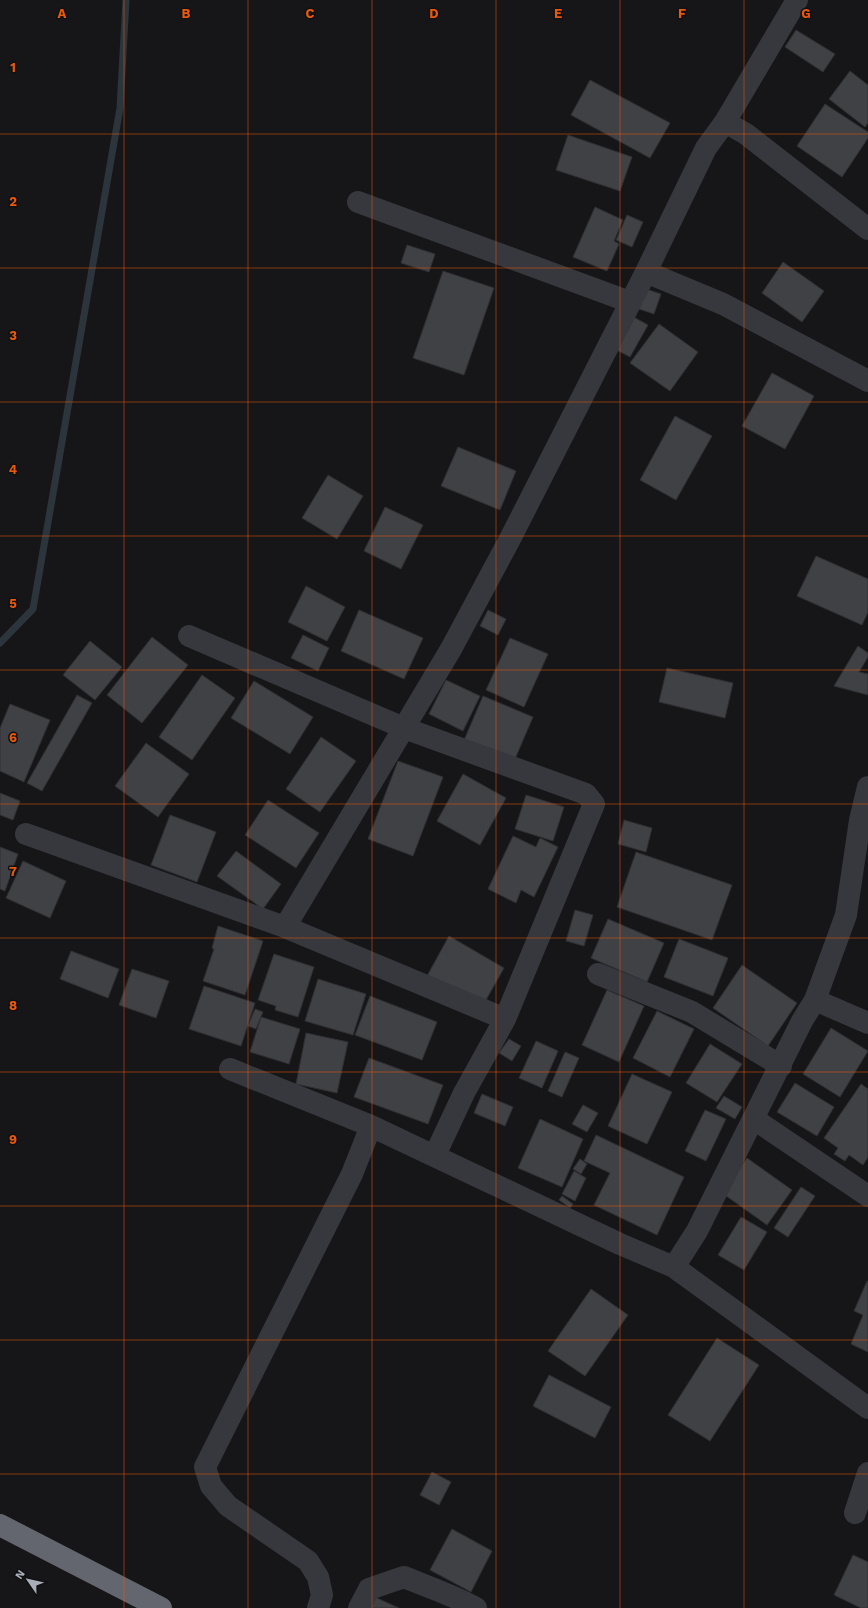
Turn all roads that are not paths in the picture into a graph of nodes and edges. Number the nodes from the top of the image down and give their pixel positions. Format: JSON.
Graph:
{"nodes":[{"id":1,"x":797,"y":0,"type":"edge"},
{"id":2,"x":725,"y":122,"type":"junction"},
{"id":3,"x":358,"y":202,"type":"dead end"},
{"id":4,"x":868,"y":229,"type":"edge"},
{"id":5,"x":646,"y":272,"type":"junction"},
{"id":6,"x":630,"y":302,"type":"junction"},
{"id":7,"x":868,"y":381,"type":"edge"},
{"id":8,"x":189,"y":636,"type":"dead end"},
{"id":9,"x":404,"y":728,"type":"junction"},
{"id":10,"x":868,"y":787,"type":"edge"},
{"id":11,"x":26,"y":834,"type":"dead end"},
{"id":12,"x":285,"y":927,"type":"junction"},
{"id":13,"x":598,"y":974,"type":"dead end"},
{"id":14,"x":815,"y":1000,"type":"junction"},
{"id":15,"x":505,"y":1018,"type":"junction"},
{"id":16,"x":868,"y":1023,"type":"edge"},
{"id":17,"x":781,"y":1066,"type":"junction"},
{"id":18,"x":230,"y":1069,"type":"dead end"},
{"id":19,"x":754,"y":1119,"type":"junction"},
{"id":20,"x":371,"y":1126,"type":"junction"},
{"id":21,"x":435,"y":1156,"type":"junction"},
{"id":22,"x":868,"y":1196,"type":"edge"},
{"id":23,"x":674,"y":1267,"type":"junction"},
{"id":24,"x":868,"y":1408,"type":"edge"},
{"id":25,"x":868,"y":1473,"type":"edge"},
{"id":26,"x":855,"y":1513,"type":"dead end"},
{"id":27,"x":0,"y":1525,"type":"edge"},
{"id":28,"x":161,"y":1608,"type":"edge"},
{"id":29,"x":318,"y":1608,"type":"edge"},
{"id":30,"x":358,"y":1608,"type":"edge"},
{"id":31,"x":476,"y":1608,"type":"edge"}],
"edges":[{"from":1,"to":2,"type":"street"},
{"from":2,"to":4,"type":"street"},
{"from":2,"to":5,"type":"street"},
{"from":3,"to":6,"type":"street"},
{"from":5,"to":6,"type":"street"},
{"from":5,"to":7,"type":"street"},
{"from":6,"to":9,"type":"street"},
{"from":8,"to":9,"type":"street"},
{"from":9,"to":12,"type":"street"},
{"from":9,"to":15,"type":"street"},
{"from":10,"to":14,"type":"street"},
{"from":11,"to":12,"type":"street"},
{"from":12,"to":15,"type":"street"},
{"from":13,"to":17,"type":"street"},
{"from":14,"to":16,"type":"street"},
{"from":14,"to":17,"type":"street"},
{"from":15,"to":21,"type":"street"},
{"from":17,"to":19,"type":"street"},
{"from":18,"to":20,"type":"street"},
{"from":19,"to":22,"type":"street"},
{"from":19,"to":23,"type":"street"},
{"from":20,"to":21,"type":"street"},
{"from":20,"to":29,"type":"street"},
{"from":21,"to":23,"type":"street"},
{"from":23,"to":24,"type":"street"},
{"from":25,"to":26,"type":"street"},
{"from":27,"to":28,"type":"highway"},
{"from":30,"to":31,"type":"street"}]}
